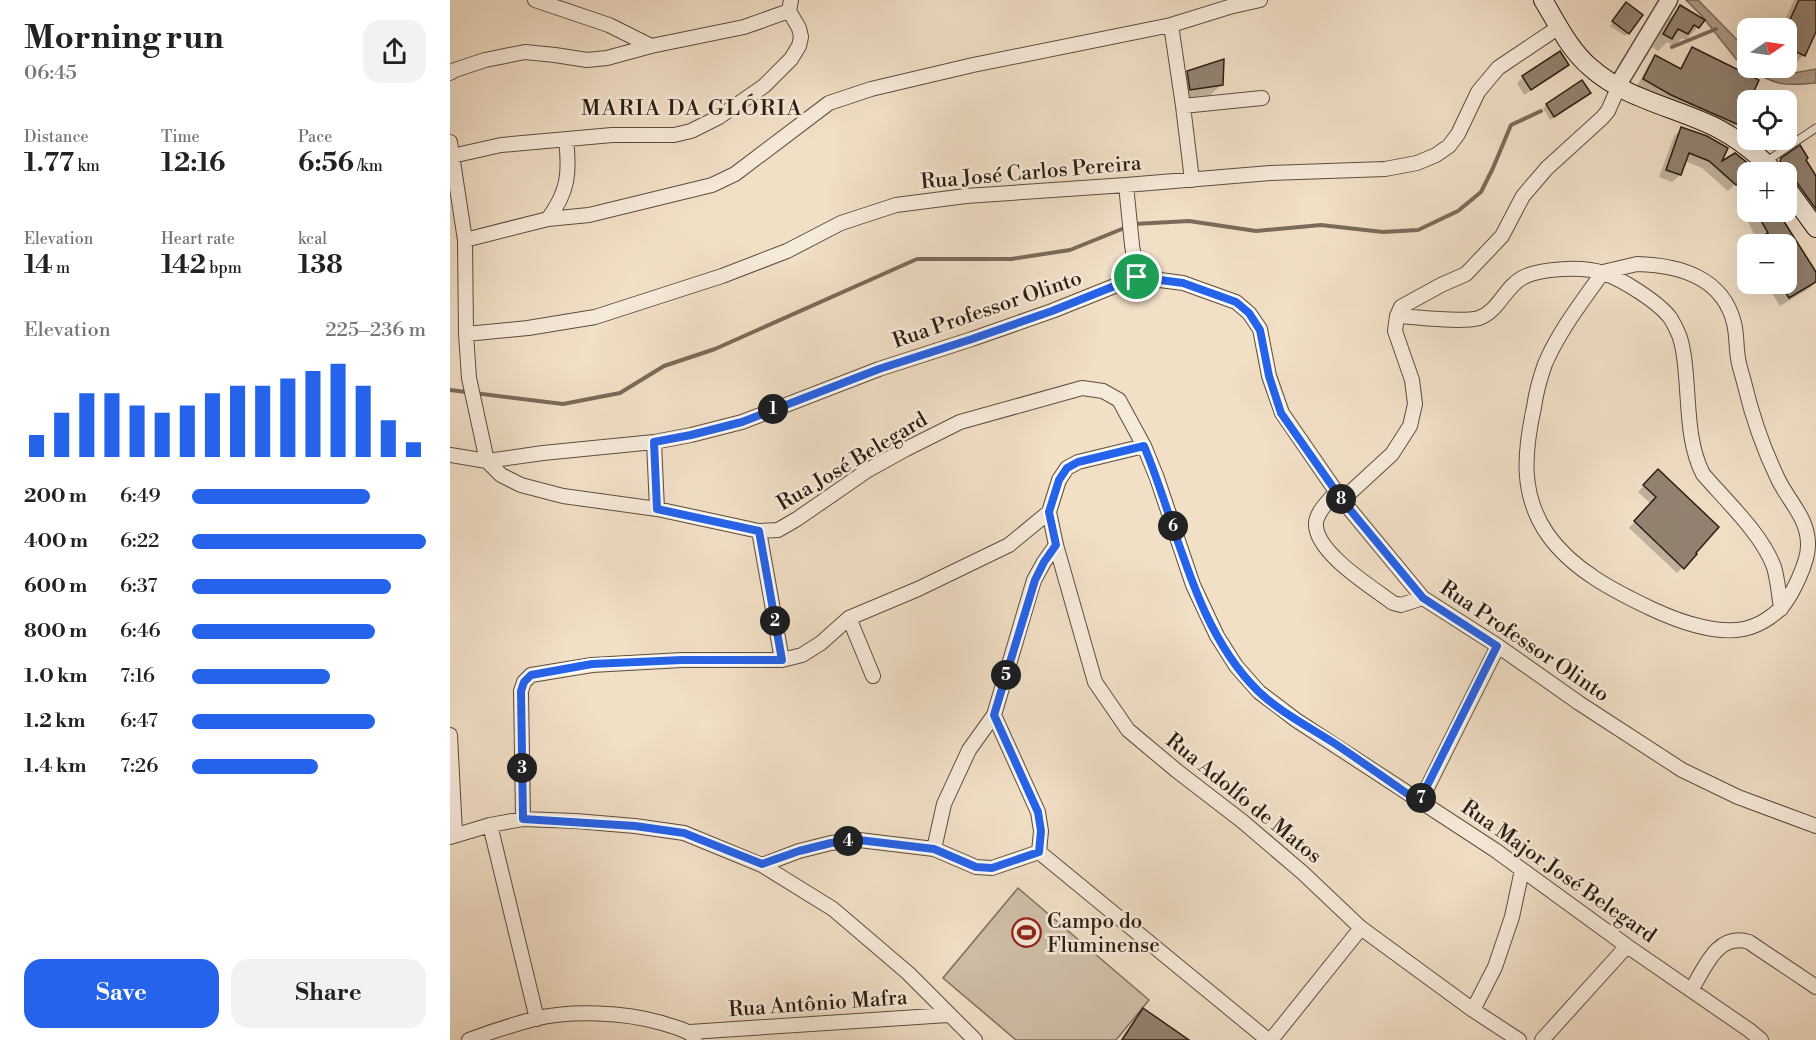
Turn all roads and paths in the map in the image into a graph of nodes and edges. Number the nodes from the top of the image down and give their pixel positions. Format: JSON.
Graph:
{"nodes":[{"id":1,"x":535,"y":0,"type":"edge"},
{"id":2,"x":1260,"y":0,"type":"edge"},
{"id":3,"x":1543,"y":0,"type":"edge"},
{"id":4,"x":1668,"y":2,"type":"edge"},
{"id":5,"x":790,"y":6,"type":"edge"},
{"id":6,"x":1171,"y":25,"type":"junction"},
{"id":7,"x":1559,"y":27,"type":"junction"},
{"id":8,"x":651,"y":46,"type":"junction"},
{"id":9,"x":450,"y":73,"type":"edge"},
{"id":10,"x":1620,"y":83,"type":"junction"},
{"id":11,"x":1262,"y":98,"type":"dead end"},
{"id":12,"x":1183,"y":106,"type":"junction"},
{"id":13,"x":1816,"y":128,"type":"edge"},
{"id":14,"x":566,"y":140,"type":"junction"},
{"id":15,"x":451,"y":149,"type":"edge"},
{"id":16,"x":1763,"y":162,"type":"edge"},
{"id":17,"x":1777,"y":162,"type":"edge"},
{"id":18,"x":1192,"y":180,"type":"junction"},
{"id":19,"x":1126,"y":186,"type":"junction"},
{"id":20,"x":1797,"y":202,"type":"edge"},
{"id":21,"x":548,"y":219,"type":"junction"},
{"id":22,"x":1816,"y":228,"type":"edge"},
{"id":23,"x":465,"y":240,"type":"junction"},
{"id":24,"x":1603,"y":272,"type":"junction"},
{"id":25,"x":1137,"y":277,"type":"junction"},
{"id":26,"x":1397,"y":315,"type":"junction"},
{"id":27,"x":466,"y":334,"type":"junction"},
{"id":28,"x":654,"y":442,"type":"junction"},
{"id":29,"x":1144,"y":446,"type":"junction"},
{"id":30,"x":450,"y":455,"type":"edge"},
{"id":31,"x":487,"y":461,"type":"junction"},
{"id":32,"x":1339,"y":496,"type":"junction"},
{"id":33,"x":657,"y":509,"type":"junction"},
{"id":34,"x":1049,"y":512,"type":"junction"},
{"id":35,"x":759,"y":531,"type":"junction"},
{"id":36,"x":1056,"y":545,"type":"junction"},
{"id":37,"x":1423,"y":598,"type":"junction"},
{"id":38,"x":1781,"y":609,"type":"junction"},
{"id":39,"x":849,"y":618,"type":"junction"},
{"id":40,"x":1497,"y":646,"type":"junction"},
{"id":41,"x":782,"y":660,"type":"junction"},
{"id":42,"x":873,"y":676,"type":"dead end"},
{"id":43,"x":994,"y":715,"type":"junction"},
{"id":44,"x":450,"y":735,"type":"edge"},
{"id":45,"x":451,"y":763,"type":"edge"},
{"id":46,"x":1419,"y":802,"type":"junction"},
{"id":47,"x":523,"y":819,"type":"junction"},
{"id":48,"x":490,"y":825,"type":"junction"},
{"id":49,"x":1816,"y":826,"type":"edge"},
{"id":50,"x":453,"y":835,"type":"edge"},
{"id":51,"x":934,"y":849,"type":"junction"},
{"id":52,"x":1039,"y":852,"type":"junction"},
{"id":53,"x":762,"y":864,"type":"junction"},
{"id":54,"x":1522,"y":870,"type":"junction"},
{"id":55,"x":1361,"y":928,"type":"junction"},
{"id":56,"x":1627,"y":946,"type":"junction"},
{"id":57,"x":1816,"y":987,"type":"edge"},
{"id":58,"x":1692,"y":989,"type":"junction"},
{"id":59,"x":1473,"y":1010,"type":"junction"},
{"id":60,"x":948,"y":1015,"type":"junction"},
{"id":61,"x":537,"y":1019,"type":"junction"},
{"id":62,"x":694,"y":1036,"type":"edge"},
{"id":63,"x":474,"y":1039,"type":"edge"},
{"id":64,"x":975,"y":1040,"type":"edge"},
{"id":65,"x":1270,"y":1040,"type":"edge"},
{"id":66,"x":1519,"y":1040,"type":"edge"},
{"id":67,"x":1542,"y":1040,"type":"edge"},
{"id":68,"x":1761,"y":1040,"type":"edge"}],
"edges":[{"from":1,"to":8,"type":"street"},
{"from":2,"to":6,"type":"street"},
{"from":3,"to":7,"type":"main road"},
{"from":4,"to":10,"type":"street"},
{"from":5,"to":8,"type":"street"},
{"from":5,"to":14,"type":"street"},
{"from":6,"to":12,"type":"street"},
{"from":6,"to":21,"type":"street"},
{"from":7,"to":10,"type":"main road"},
{"from":7,"to":18,"type":"street","name":"Rua José Carlos Pereira"},
{"from":8,"to":9,"type":"street"},
{"from":10,"to":16,"type":"main road"},
{"from":10,"to":26,"type":"street"},
{"from":11,"to":12,"type":"street"},
{"from":12,"to":18,"type":"street"},
{"from":13,"to":17,"type":"lane"},
{"from":14,"to":15,"type":"street"},
{"from":14,"to":21,"type":"street"},
{"from":15,"to":23,"type":"street"},
{"from":18,"to":19,"type":"street","name":"Rua José Carlos Pereira"},
{"from":19,"to":25,"type":"street"},
{"from":19,"to":27,"type":"street","name":"Rua José Carlos Pereira"},
{"from":20,"to":22,"type":"main road"},
{"from":21,"to":23,"type":"street"},
{"from":23,"to":27,"type":"street"},
{"from":24,"to":26,"type":"street"},
{"from":24,"to":38,"type":"street"},
{"from":24,"to":38,"type":"street"},
{"from":24,"to":38,"type":"street"},
{"from":25,"to":28,"type":"street","name":"Rua Professor Olinto"},
{"from":25,"to":32,"type":"street","name":"Rua Professor Olinto"},
{"from":26,"to":32,"type":"street"},
{"from":27,"to":31,"type":"street"},
{"from":28,"to":31,"type":"street","name":"Rua Professor Olinto"},
{"from":28,"to":33,"type":"street"},
{"from":29,"to":34,"type":"street","name":"Rua Adolfo de Matos"},
{"from":29,"to":35,"type":"street","name":"Rua José Belegard"},
{"from":29,"to":46,"type":"street","name":"Rua Major José Belegard"},
{"from":30,"to":31,"type":"street","name":"Rua Professor Olinto"},
{"from":31,"to":33,"type":"street","name":"Rua José Belegard"},
{"from":32,"to":37,"type":"street","name":"Rua Professor Olinto"},
{"from":32,"to":37,"type":"street"},
{"from":33,"to":35,"type":"street","name":"Rua José Belegard"},
{"from":34,"to":36,"type":"street","name":"Rua Adolfo de Matos"},
{"from":34,"to":39,"type":"street"},
{"from":35,"to":41,"type":"street"},
{"from":36,"to":43,"type":"street"},
{"from":36,"to":55,"type":"street","name":"Rua Adolfo de Matos"},
{"from":37,"to":40,"type":"street","name":"Rua Professor Olinto"},
{"from":39,"to":41,"type":"street"},
{"from":39,"to":42,"type":"street"},
{"from":40,"to":46,"type":"street"},
{"from":40,"to":49,"type":"street","name":"Rua Professor Olinto"},
{"from":41,"to":47,"type":"street"},
{"from":43,"to":51,"type":"street"},
{"from":43,"to":52,"type":"street"},
{"from":44,"to":45,"type":"street"},
{"from":45,"to":50,"type":"street"},
{"from":46,"to":54,"type":"street","name":"Rua Major José Belegard"},
{"from":47,"to":48,"type":"street"},
{"from":47,"to":53,"type":"street"},
{"from":48,"to":50,"type":"street"},
{"from":48,"to":61,"type":"street"},
{"from":51,"to":52,"type":"street"},
{"from":51,"to":53,"type":"street"},
{"from":52,"to":65,"type":"street"},
{"from":53,"to":60,"type":"street"},
{"from":54,"to":56,"type":"street","name":"Rua Major José Belegard"},
{"from":54,"to":59,"type":"street"},
{"from":55,"to":59,"type":"street","name":"Rua Adolfo de Matos"},
{"from":55,"to":65,"type":"street"},
{"from":56,"to":58,"type":"street","name":"Rua Major José Belegard"},
{"from":56,"to":67,"type":"street"},
{"from":57,"to":58,"type":"street"},
{"from":58,"to":68,"type":"street","name":"Rua Major José Belegard"},
{"from":59,"to":66,"type":"street","name":"Rua Adolfo de Matos"},
{"from":60,"to":62,"type":"street","name":"Rua Antônio Mafra"},
{"from":60,"to":64,"type":"street"},
{"from":61,"to":62,"type":"street"},
{"from":61,"to":63,"type":"street"}]}
